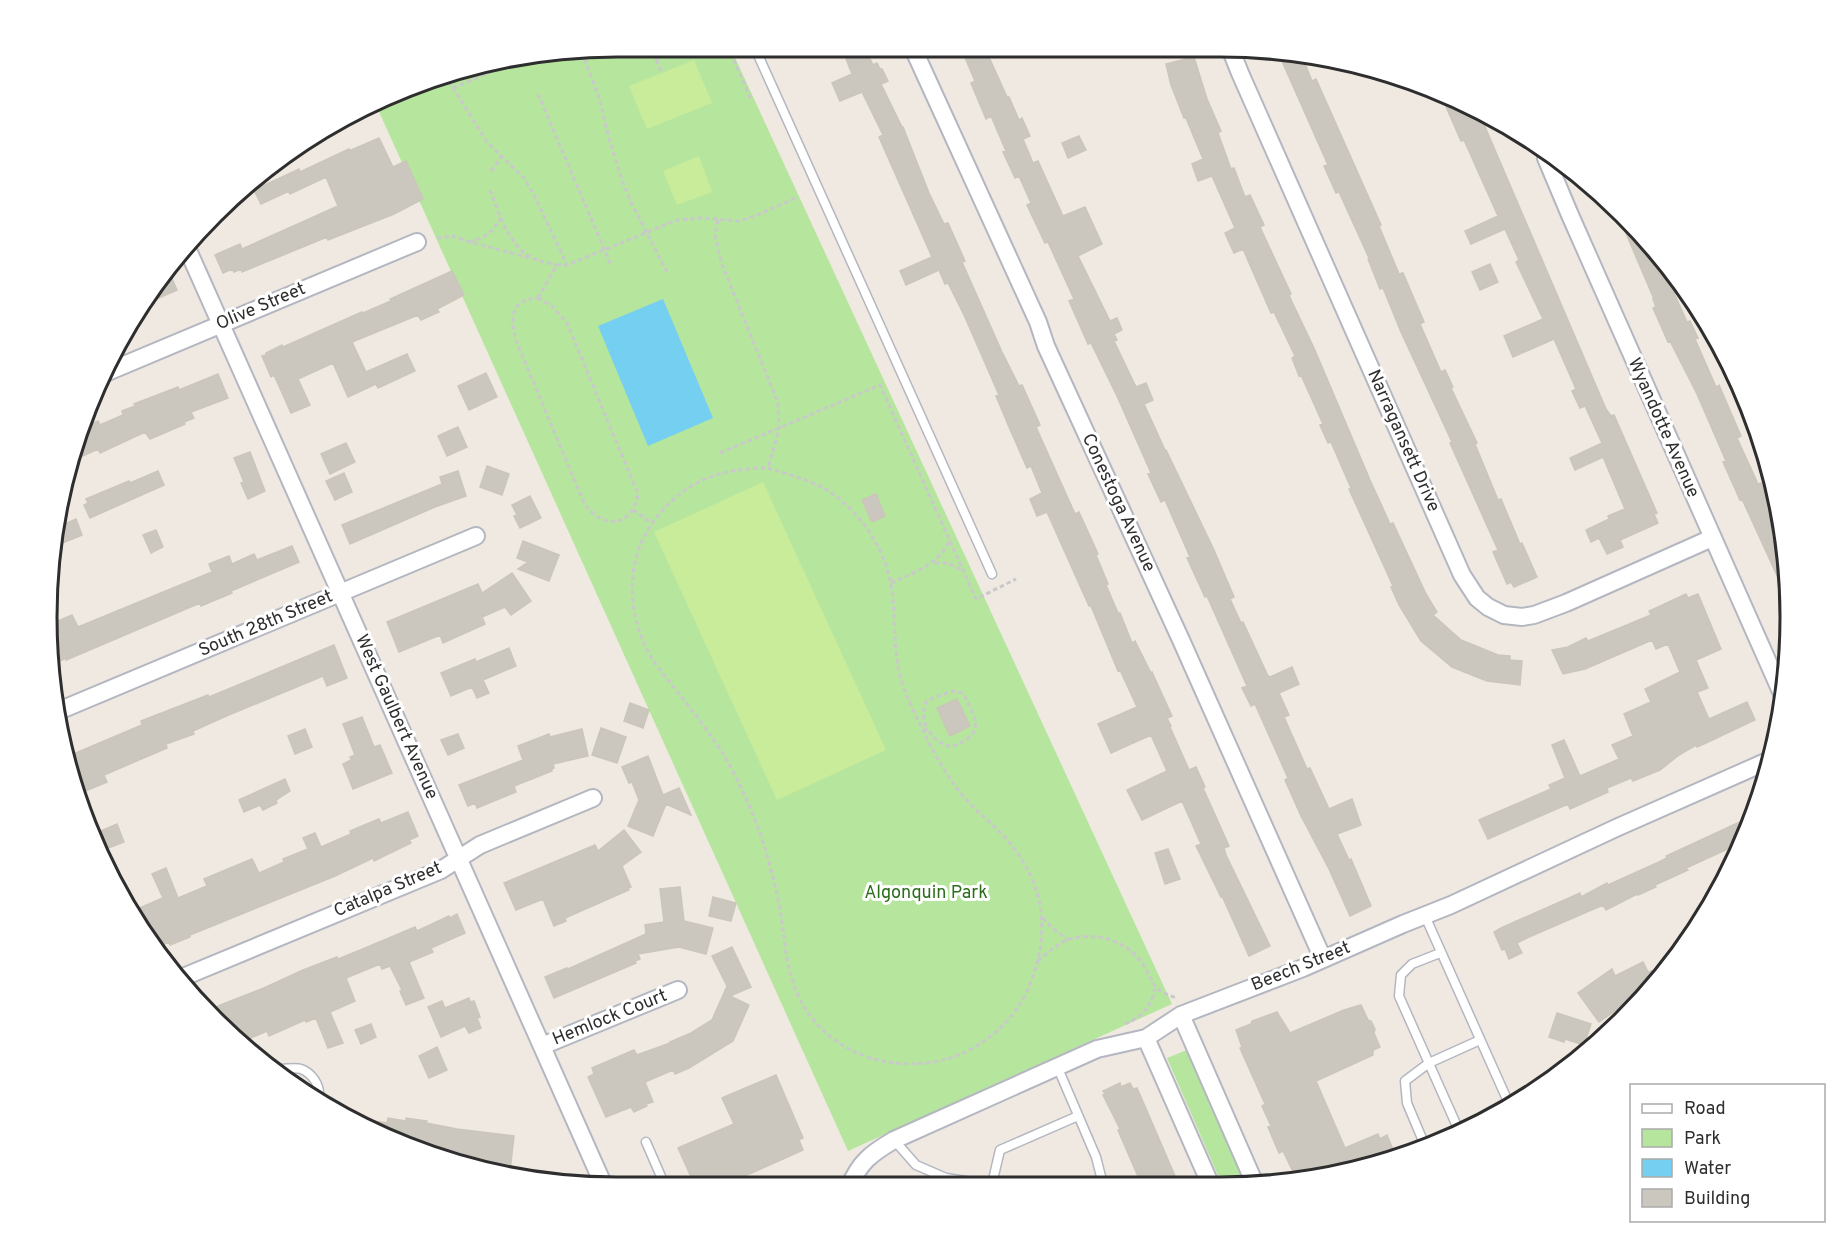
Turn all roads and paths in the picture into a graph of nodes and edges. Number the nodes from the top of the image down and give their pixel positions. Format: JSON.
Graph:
{"nodes":[{"id":1,"x":655,"y":57,"type":"edge"},
{"id":2,"x":662,"y":57,"type":"edge"},
{"id":3,"x":733,"y":57,"type":"edge"},
{"id":4,"x":759,"y":57,"type":"edge"},
{"id":5,"x":917,"y":57,"type":"edge"},
{"id":6,"x":1234,"y":57,"type":"edge"},
{"id":7,"x":584,"y":58,"type":"edge"},
{"id":8,"x":656,"y":60,"type":"junction"},
{"id":9,"x":491,"y":72,"type":"edge"},
{"id":10,"x":662,"y":72,"type":"dead end"},
{"id":11,"x":450,"y":83,"type":"edge"},
{"id":12,"x":453,"y":88,"type":"junction"},
{"id":13,"x":538,"y":94,"type":"dead end"},
{"id":14,"x":751,"y":100,"type":"dead end"},
{"id":15,"x":502,"y":156,"type":"junction"},
{"id":16,"x":1549,"y":164,"type":"edge"},
{"id":17,"x":491,"y":171,"type":"dead end"},
{"id":18,"x":490,"y":190,"type":"dead end"},
{"id":19,"x":796,"y":198,"type":"dead end"},
{"id":20,"x":501,"y":217,"type":"junction"},
{"id":21,"x":718,"y":220,"type":"junction"},
{"id":22,"x":646,"y":232,"type":"junction"},
{"id":23,"x":437,"y":238,"type":"dead end"},
{"id":24,"x":417,"y":242,"type":"dead end"},
{"id":25,"x":470,"y":242,"type":"junction"},
{"id":26,"x":605,"y":249,"type":"junction"},
{"id":27,"x":190,"y":255,"type":"edge"},
{"id":28,"x":532,"y":258,"type":"junction"},
{"id":29,"x":567,"y":265,"type":"junction"},
{"id":30,"x":611,"y":265,"type":"dead end"},
{"id":31,"x":557,"y":266,"type":"junction"},
{"id":32,"x":667,"y":272,"type":"dead end"},
{"id":33,"x":538,"y":298,"type":"junction"},
{"id":34,"x":221,"y":324,"type":"junction"},
{"id":35,"x":115,"y":369,"type":"edge"},
{"id":36,"x":779,"y":429,"type":"junction"},
{"id":37,"x":720,"y":453,"type":"dead end"},
{"id":38,"x":768,"y":468,"type":"junction"},
{"id":39,"x":633,"y":510,"type":"junction"},
{"id":40,"x":652,"y":523,"type":"junction"},
{"id":41,"x":476,"y":536,"type":"dead end"},
{"id":42,"x":1712,"y":538,"type":"junction"},
{"id":43,"x":950,"y":539,"type":"junction"},
{"id":44,"x":934,"y":563,"type":"junction"},
{"id":45,"x":964,"y":571,"type":"junction"},
{"id":46,"x":992,"y":574,"type":"dead end"},
{"id":47,"x":1016,"y":579,"type":"dead end"},
{"id":48,"x":891,"y":583,"type":"junction"},
{"id":49,"x":340,"y":593,"type":"junction"},
{"id":50,"x":1776,"y":681,"type":"edge"},
{"id":51,"x":65,"y":708,"type":"edge"},
{"id":52,"x":925,"y":730,"type":"junction"},
{"id":53,"x":1760,"y":764,"type":"edge"},
{"id":54,"x":593,"y":798,"type":"dead end"},
{"id":55,"x":458,"y":858,"type":"junction"},
{"id":56,"x":1425,"y":916,"type":"junction"},
{"id":57,"x":1042,"y":918,"type":"junction"},
{"id":58,"x":1068,"y":940,"type":"junction"},
{"id":59,"x":1440,"y":953,"type":"junction"},
{"id":60,"x":1323,"y":959,"type":"junction"},
{"id":61,"x":1038,"y":961,"type":"junction"},
{"id":62,"x":187,"y":975,"type":"edge"},
{"id":63,"x":678,"y":990,"type":"dead end"},
{"id":64,"x":1184,"y":997,"type":"dead end"},
{"id":65,"x":1181,"y":1015,"type":"junction"},
{"id":66,"x":1146,"y":1038,"type":"junction"},
{"id":67,"x":1480,"y":1040,"type":"junction"},
{"id":68,"x":542,"y":1046,"type":"junction"},
{"id":69,"x":1429,"y":1063,"type":"junction"},
{"id":70,"x":1057,"y":1066,"type":"junction"},
{"id":71,"x":287,"y":1069,"type":"edge"},
{"id":72,"x":320,"y":1091,"type":"edge"},
{"id":73,"x":1506,"y":1098,"type":"edge"},
{"id":74,"x":1078,"y":1116,"type":"junction"},
{"id":75,"x":1456,"y":1124,"type":"edge"},
{"id":76,"x":1422,"y":1139,"type":"edge"},
{"id":77,"x":894,"y":1140,"type":"junction"},
{"id":78,"x":646,"y":1142,"type":"dead end"},
{"id":79,"x":1252,"y":1176,"type":"edge"},
{"id":80,"x":600,"y":1177,"type":"edge"},
{"id":81,"x":661,"y":1177,"type":"edge"},
{"id":82,"x":853,"y":1177,"type":"edge"},
{"id":83,"x":944,"y":1177,"type":"edge"},
{"id":84,"x":994,"y":1177,"type":"edge"},
{"id":85,"x":1101,"y":1177,"type":"edge"},
{"id":86,"x":1207,"y":1177,"type":"edge"}],
"edges":[{"from":1,"to":8,"type":"path"},
{"from":2,"to":8,"type":"path"},
{"from":3,"to":14,"type":"path"},
{"from":4,"to":46,"type":"lane"},
{"from":5,"to":60,"type":"street","name":"Conestoga Avenue"},
{"from":6,"to":42,"type":"street","name":"Narragansett Drive"},
{"from":7,"to":22,"type":"path"},
{"from":8,"to":10,"type":"path"},
{"from":9,"to":12,"type":"path"},
{"from":11,"to":12,"type":"path"},
{"from":12,"to":15,"type":"path"},
{"from":13,"to":26,"type":"path"},
{"from":15,"to":17,"type":"path"},
{"from":15,"to":29,"type":"path"},
{"from":16,"to":42,"type":"street","name":"Wyandotte Avenue"},
{"from":18,"to":20,"type":"path"},
{"from":19,"to":21,"type":"path"},
{"from":20,"to":25,"type":"path"},
{"from":20,"to":28,"type":"path"},
{"from":21,"to":22,"type":"path"},
{"from":21,"to":36,"type":"path"},
{"from":22,"to":26,"type":"path"},
{"from":22,"to":32,"type":"path"},
{"from":23,"to":25,"type":"path"},
{"from":24,"to":34,"type":"street","name":"Olive Street"},
{"from":25,"to":28,"type":"path"},
{"from":26,"to":29,"type":"path"},
{"from":26,"to":30,"type":"path"},
{"from":27,"to":34,"type":"street","name":"West Gaulbert Avenue"},
{"from":28,"to":31,"type":"path"},
{"from":29,"to":31,"type":"path"},
{"from":31,"to":33,"type":"path"},
{"from":33,"to":39,"type":"path"},
{"from":33,"to":39,"type":"path"},
{"from":34,"to":35,"type":"street","name":"Olive Street"},
{"from":34,"to":49,"type":"street","name":"West Gaulbert Avenue"},
{"from":36,"to":37,"type":"path"},
{"from":36,"to":38,"type":"path"},
{"from":36,"to":43,"type":"path"},
{"from":38,"to":40,"type":"path"},
{"from":38,"to":48,"type":"path"},
{"from":39,"to":40,"type":"path"},
{"from":40,"to":61,"type":"path"},
{"from":41,"to":49,"type":"street","name":"South 28th Street"},
{"from":42,"to":50,"type":"street","name":"Wyandotte Avenue"},
{"from":43,"to":44,"type":"path"},
{"from":43,"to":45,"type":"path"},
{"from":44,"to":45,"type":"path"},
{"from":44,"to":48,"type":"path"},
{"from":45,"to":47,"type":"path"},
{"from":48,"to":52,"type":"path"},
{"from":49,"to":51,"type":"street","name":"South 28th Street"},
{"from":49,"to":55,"type":"street","name":"West Gaulbert Avenue"},
{"from":52,"to":52,"type":"path"},
{"from":52,"to":57,"type":"path"},
{"from":53,"to":56,"type":"street","name":"Beech Street"},
{"from":54,"to":55,"type":"street","name":"Catalpa Street"},
{"from":55,"to":62,"type":"street","name":"Catalpa Street"},
{"from":55,"to":68,"type":"street","name":"West Gaulbert Avenue"},
{"from":56,"to":59,"type":"lane"},
{"from":56,"to":60,"type":"street","name":"Beech Street"},
{"from":57,"to":58,"type":"path"},
{"from":57,"to":61,"type":"path"},
{"from":58,"to":61,"type":"path"},
{"from":58,"to":64,"type":"path"},
{"from":59,"to":67,"type":"lane"},
{"from":59,"to":69,"type":"lane"},
{"from":60,"to":65,"type":"street","name":"Beech Street"},
{"from":63,"to":68,"type":"street","name":"Hemlock Court"},
{"from":65,"to":66,"type":"street","name":"Beech Street"},
{"from":65,"to":79,"type":"street"},
{"from":66,"to":70,"type":"street","name":"Beech Street"},
{"from":66,"to":86,"type":"street"},
{"from":67,"to":69,"type":"lane"},
{"from":67,"to":73,"type":"lane"},
{"from":68,"to":80,"type":"street","name":"West Gaulbert Avenue"},
{"from":69,"to":75,"type":"lane"},
{"from":69,"to":76,"type":"lane"},
{"from":70,"to":74,"type":"lane"},
{"from":70,"to":77,"type":"street","name":"Beech Street"},
{"from":71,"to":72,"type":"lane"},
{"from":74,"to":84,"type":"lane"},
{"from":74,"to":85,"type":"lane"},
{"from":77,"to":82,"type":"street","name":"Beech Street"},
{"from":77,"to":83,"type":"lane"},
{"from":78,"to":81,"type":"lane"}]}
